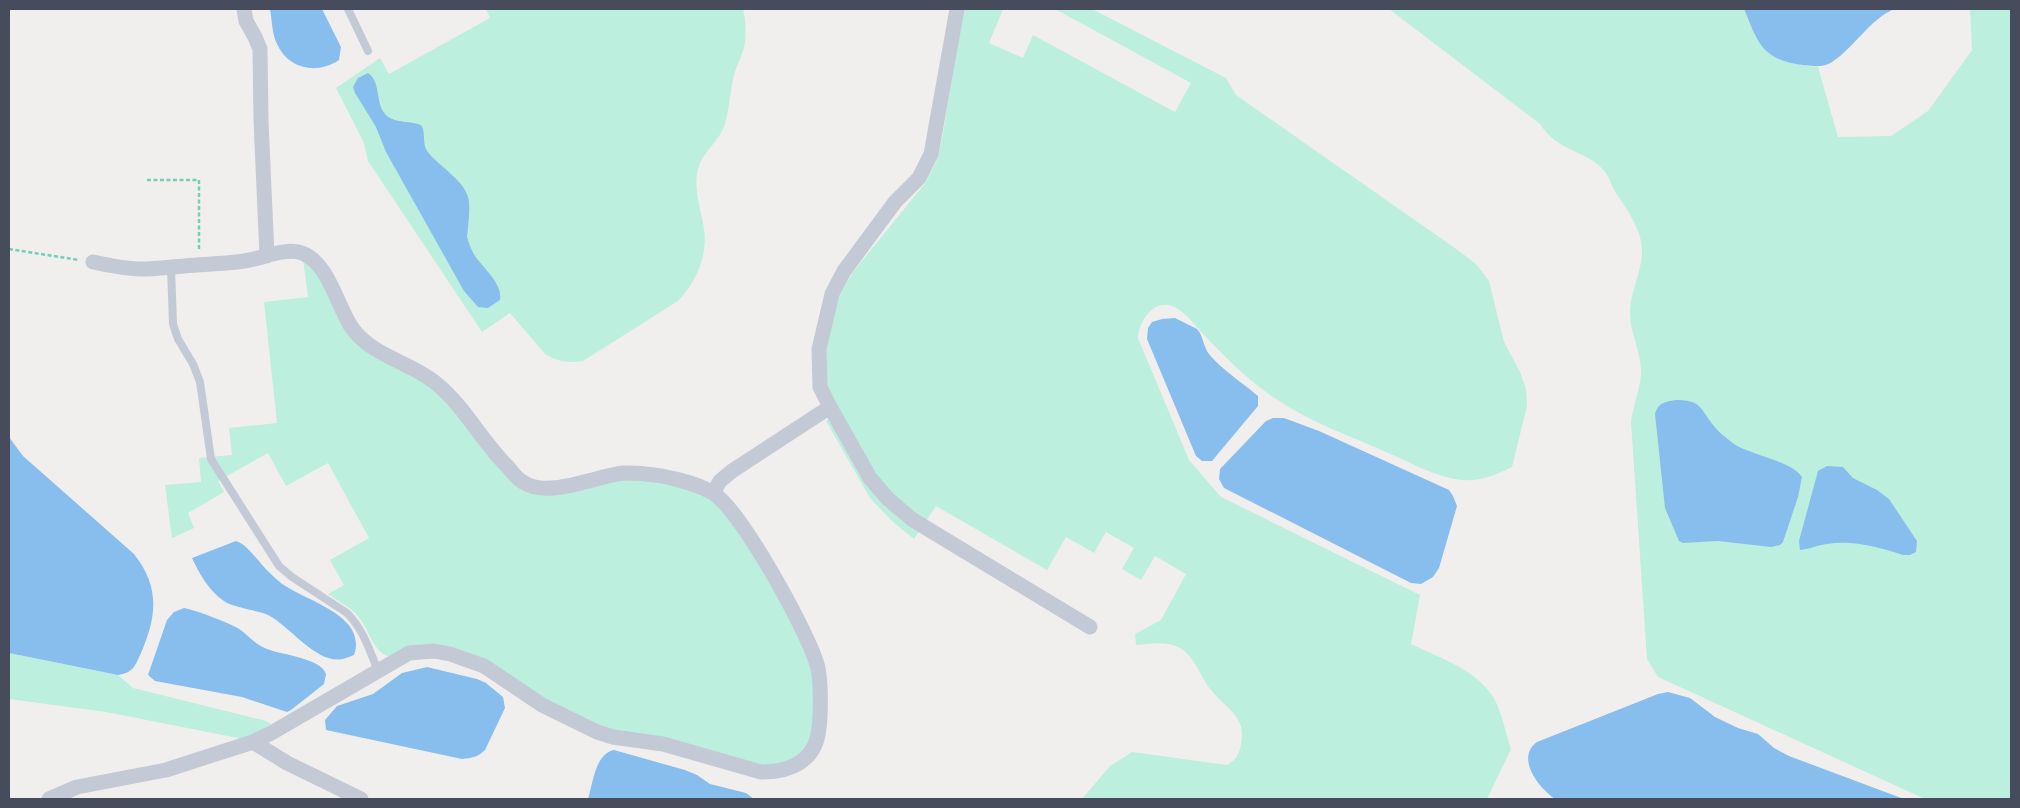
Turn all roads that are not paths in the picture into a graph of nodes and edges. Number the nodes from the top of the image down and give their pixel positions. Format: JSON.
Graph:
{"nodes":[{"id":1,"x":244,"y":9,"type":"edge"},
{"id":2,"x":348,"y":9,"type":"edge"},
{"id":3,"x":957,"y":9,"type":"edge"},
{"id":4,"x":368,"y":51,"type":"dead end"},
{"id":5,"x":267,"y":256,"type":"junction"},
{"id":6,"x":93,"y":262,"type":"road end"},
{"id":7,"x":171,"y":267,"type":"junction"},
{"id":8,"x":830,"y":407,"type":"junction"},
{"id":9,"x":713,"y":493,"type":"junction"},
{"id":10,"x":1090,"y":627,"type":"dead end"},
{"id":11,"x":378,"y":671,"type":"junction"},
{"id":12,"x":252,"y":742,"type":"junction"},
{"id":13,"x":49,"y":799,"type":"edge"},
{"id":14,"x":361,"y":799,"type":"edge"}],
"edges":[{"from":1,"to":5,"type":"street"},
{"from":2,"to":4,"type":"lane"},
{"from":3,"to":8,"type":"street"},
{"from":5,"to":7,"type":"street"},
{"from":5,"to":9,"type":"street"},
{"from":6,"to":7,"type":"street"},
{"from":7,"to":11,"type":"lane"},
{"from":8,"to":9,"type":"street"},
{"from":8,"to":10,"type":"street"},
{"from":9,"to":11,"type":"street"},
{"from":11,"to":12,"type":"street"},
{"from":12,"to":13,"type":"street"},
{"from":12,"to":14,"type":"street"}]}
